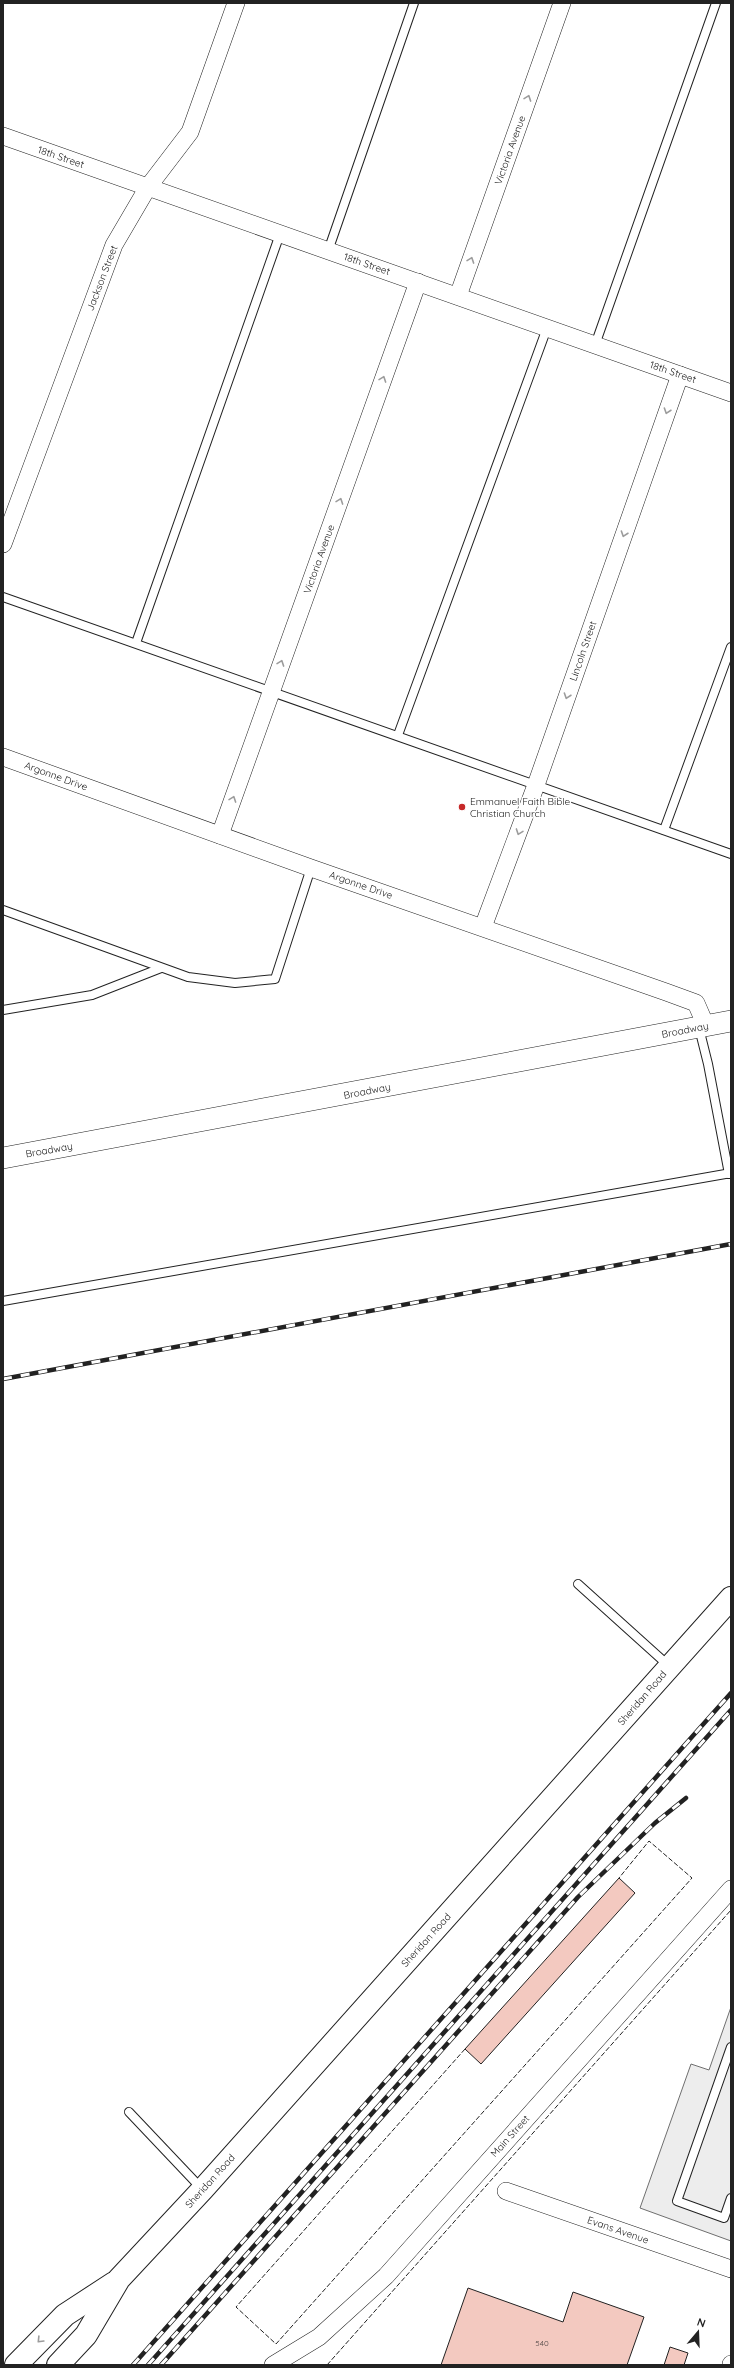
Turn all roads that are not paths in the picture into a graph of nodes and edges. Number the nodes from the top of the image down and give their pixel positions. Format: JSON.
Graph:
{"nodes":[{"id":1,"x":236,"y":3,"type":"edge"},
{"id":2,"x":414,"y":3,"type":"edge"},
{"id":3,"x":562,"y":3,"type":"edge"},
{"id":4,"x":716,"y":3,"type":"edge"},
{"id":5,"x":3,"y":136,"type":"edge"},
{"id":6,"x":148,"y":187,"type":"junction"},
{"id":7,"x":280,"y":234,"type":"junction"},
{"id":8,"x":328,"y":251,"type":"junction"},
{"id":9,"x":418,"y":282,"type":"junction"},
{"id":10,"x":458,"y":296,"type":"junction"},
{"id":11,"x":548,"y":328,"type":"junction"},
{"id":12,"x":595,"y":345,"type":"junction"},
{"id":13,"x":680,"y":374,"type":"junction"},
{"id":14,"x":730,"y":390,"type":"edge"},
{"id":15,"x":3,"y":544,"type":"edge"},
{"id":16,"x":3,"y":597,"type":"edge"},
{"id":17,"x":136,"y":643,"type":"junction"},
{"id":18,"x":731,"y":647,"type":"edge"},
{"id":19,"x":272,"y":690,"type":"junction"},
{"id":20,"x":398,"y":735,"type":"junction"},
{"id":21,"x":3,"y":757,"type":"edge"},
{"id":22,"x":536,"y":785,"type":"junction"},
{"id":23,"x":664,"y":830,"type":"junction"},
{"id":24,"x":220,"y":835,"type":"junction"},
{"id":25,"x":731,"y":854,"type":"edge"},
{"id":26,"x":311,"y":868,"type":"junction"},
{"id":27,"x":3,"y":910,"type":"edge"},
{"id":28,"x":483,"y":927,"type":"junction"},
{"id":29,"x":161,"y":968,"type":"junction"},
{"id":30,"x":3,"y":1010,"type":"edge"},
{"id":31,"x":731,"y":1022,"type":"edge"},
{"id":32,"x":702,"y":1027,"type":"junction"},
{"id":33,"x":3,"y":1158,"type":"edge"},
{"id":34,"x":730,"y":1174,"type":"edge"},
{"id":35,"x":3,"y":1301,"type":"edge"},
{"id":36,"x":578,"y":1584,"type":"dead end"},
{"id":37,"x":731,"y":1598,"type":"edge"},
{"id":38,"x":669,"y":1666,"type":"junction"},
{"id":39,"x":731,"y":1889,"type":"edge"},
{"id":40,"x":731,"y":2047,"type":"edge"},
{"id":41,"x":129,"y":2112,"type":"dead end"},
{"id":42,"x":203,"y":2190,"type":"junction"},
{"id":43,"x":506,"y":2191,"type":"dead end"},
{"id":44,"x":731,"y":2198,"type":"edge"},
{"id":45,"x":731,"y":2269,"type":"edge"},
{"id":46,"x":119,"y":2279,"type":"junction"},
{"id":47,"x":16,"y":2365,"type":"edge"},
{"id":48,"x":58,"y":2365,"type":"edge"},
{"id":49,"x":273,"y":2365,"type":"edge"}],
"edges":[{"from":1,"to":6,"type":"street","name":"Jackson Street"},
{"from":2,"to":8,"type":"lane"},
{"from":10,"to":3,"type":"street","name":"Victoria Avenue","one_way":true},
{"from":4,"to":12,"type":"lane"},
{"from":5,"to":6,"type":"street","name":"18th Street"},
{"from":6,"to":7,"type":"street","name":"18th Street"},
{"from":6,"to":15,"type":"street","name":"Jackson Street"},
{"from":7,"to":8,"type":"street","name":"18th Street"},
{"from":7,"to":17,"type":"lane"},
{"from":8,"to":9,"type":"street","name":"18th Street"},
{"from":9,"to":10,"type":"street","name":"18th Street"},
{"from":19,"to":9,"type":"street","name":"Victoria Avenue","one_way":true},
{"from":10,"to":11,"type":"street","name":"18th Street"},
{"from":11,"to":12,"type":"street","name":"18th Street"},
{"from":11,"to":20,"type":"lane"},
{"from":12,"to":13,"type":"street","name":"18th Street"},
{"from":13,"to":14,"type":"street","name":"18th Street"},
{"from":13,"to":22,"type":"street","name":"Lincoln Street","one_way":true},
{"from":16,"to":17,"type":"lane"},
{"from":17,"to":19,"type":"lane"},
{"from":18,"to":23,"type":"lane"},
{"from":19,"to":20,"type":"lane"},
{"from":24,"to":19,"type":"street","name":"Victoria Avenue","one_way":true},
{"from":20,"to":22,"type":"lane"},
{"from":21,"to":24,"type":"street","name":"Argonne Drive"},
{"from":22,"to":23,"type":"lane"},
{"from":22,"to":28,"type":"street","name":"Lincoln Street","one_way":true},
{"from":23,"to":25,"type":"lane"},
{"from":24,"to":26,"type":"street","name":"Argonne Drive"},
{"from":26,"to":28,"type":"street","name":"Argonne Drive"},
{"from":26,"to":29,"type":"lane"},
{"from":27,"to":29,"type":"lane"},
{"from":28,"to":32,"type":"street","name":"Argonne Drive"},
{"from":29,"to":30,"type":"lane"},
{"from":31,"to":32,"type":"street","name":"Broadway"},
{"from":32,"to":33,"type":"street","name":"Broadway"},
{"from":32,"to":34,"type":"lane"},
{"from":34,"to":35,"type":"lane"},
{"from":36,"to":38,"type":"lane"},
{"from":37,"to":38,"type":"highway","name":"Sheridan Road"},
{"from":38,"to":42,"type":"highway","name":"Sheridan Road"},
{"from":39,"to":49,"type":"street","name":"Main Street"},
{"from":40,"to":44,"type":"lane"},
{"from":41,"to":42,"type":"lane"},
{"from":42,"to":46,"type":"highway","name":"Sheridan Road"},
{"from":43,"to":45,"type":"street","name":"Evans Avenue"},
{"from":46,"to":47,"type":"highway","name":"Sheridan Road","one_way":true},
{"from":46,"to":48,"type":"highway","name":"Sheridan Road"}]}
